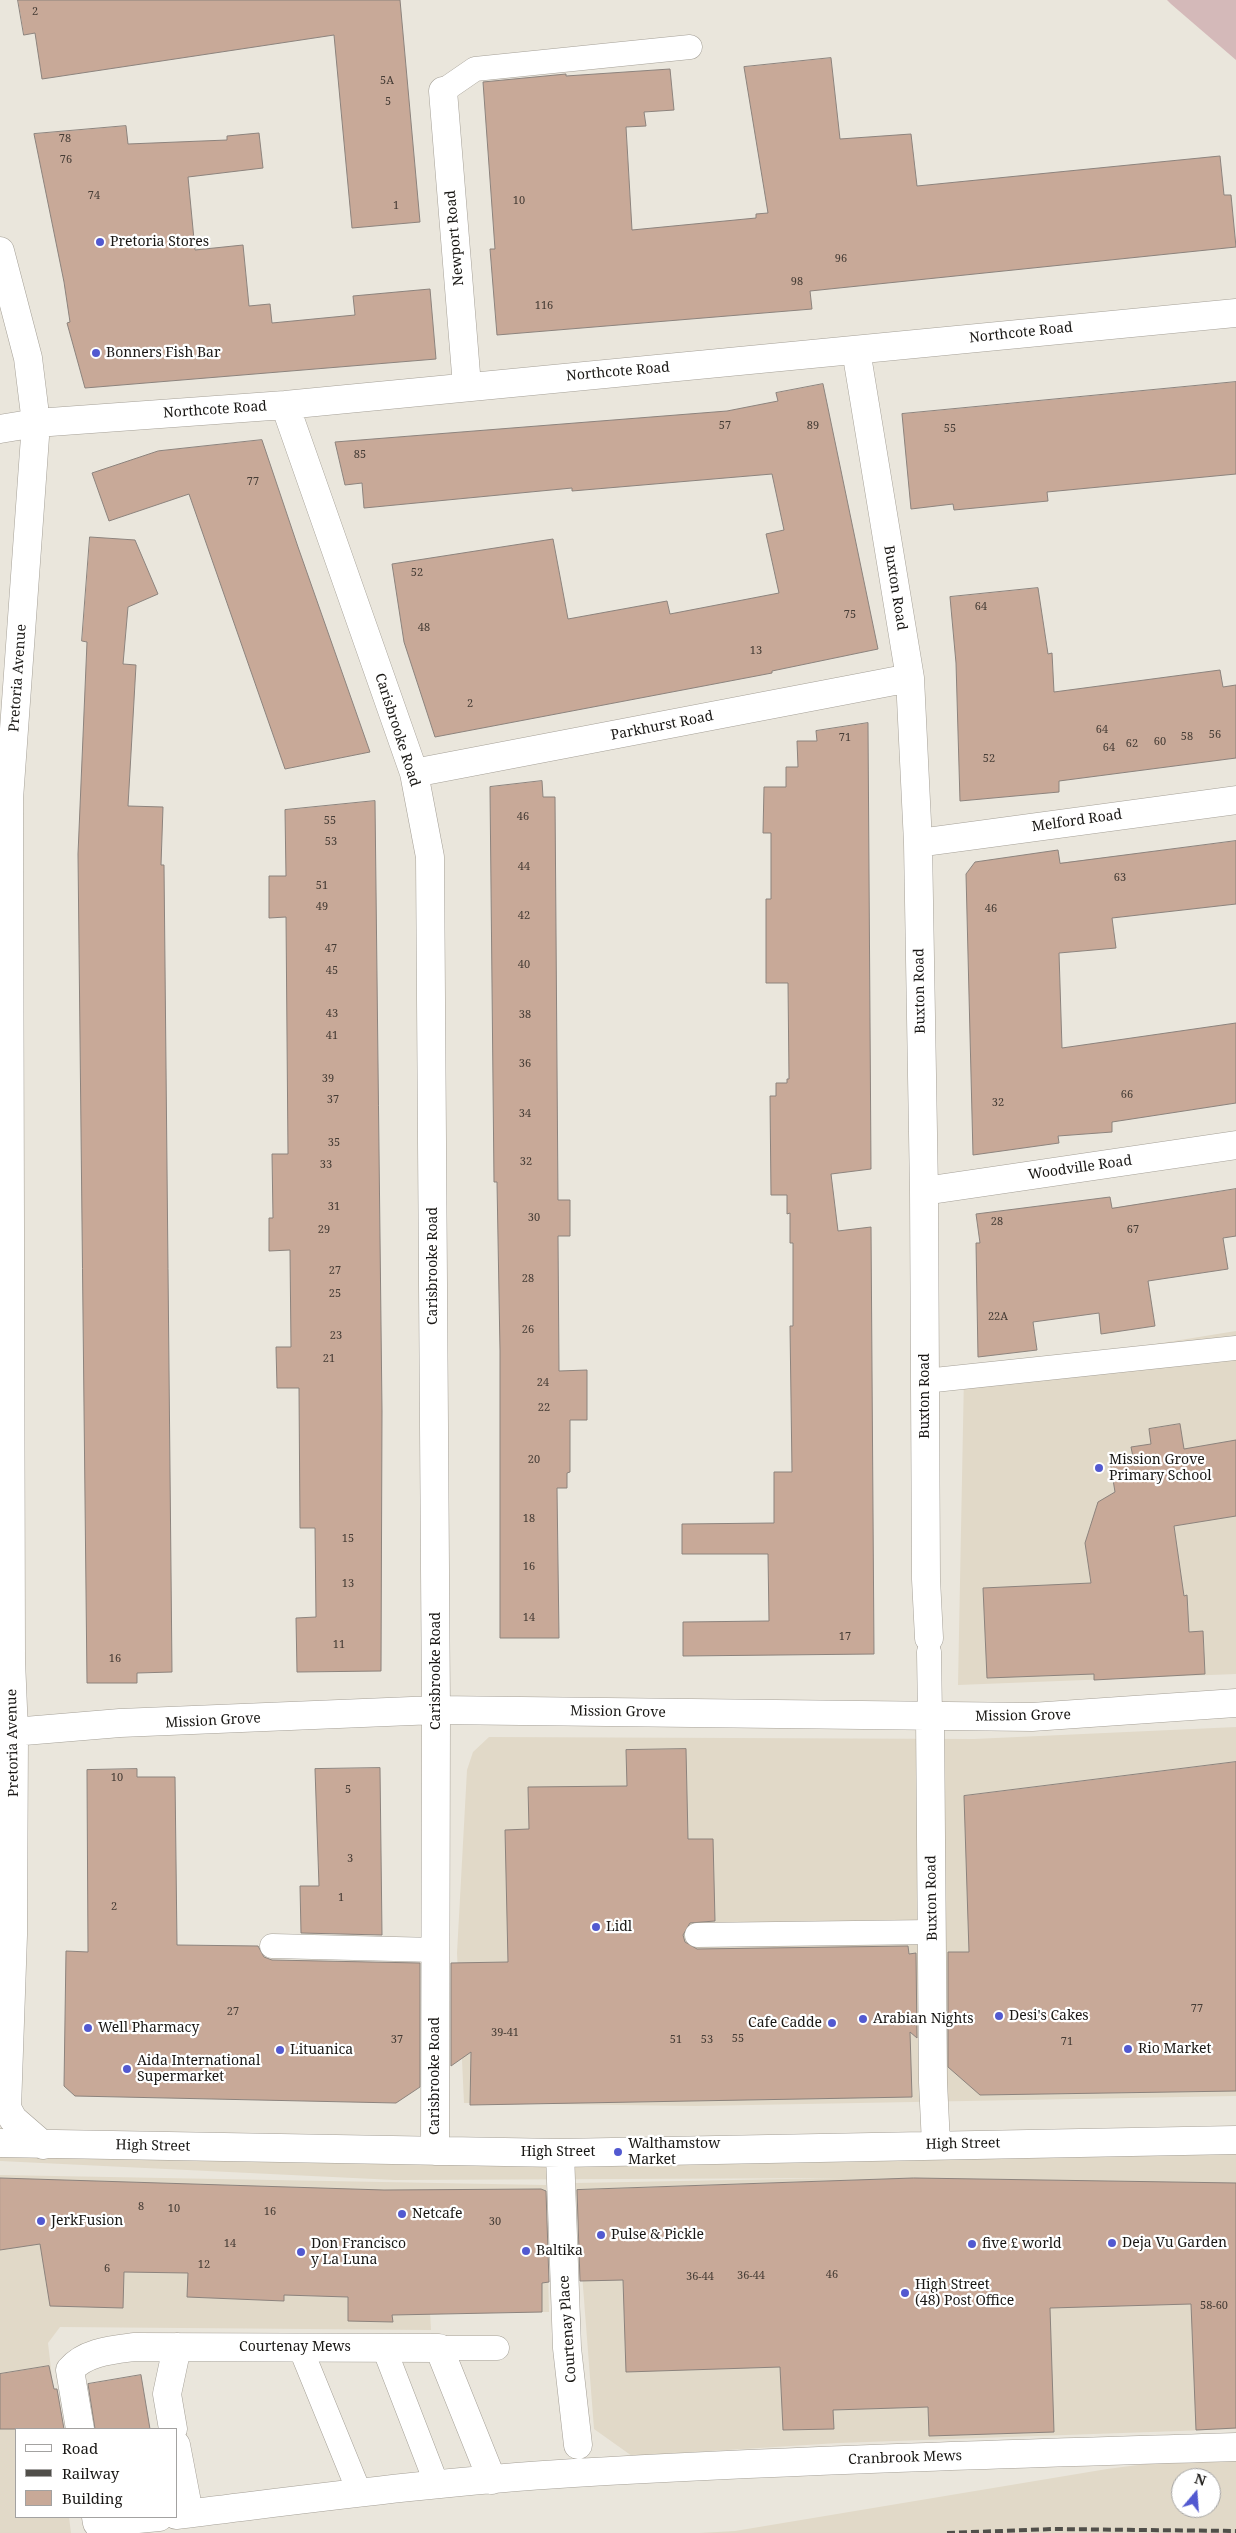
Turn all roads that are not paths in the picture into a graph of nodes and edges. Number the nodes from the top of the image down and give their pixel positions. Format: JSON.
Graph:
{"nodes":[{"id":1,"x":690,"y":47,"type":"dead end"},
{"id":2,"x":443,"y":91,"type":"joint"},
{"id":3,"x":0,"y":251,"type":"edge"},
{"id":4,"x":1236,"y":313,"type":"edge"},
{"id":5,"x":856,"y":350,"type":"junction"},
{"id":6,"x":467,"y":386,"type":"junction"},
{"id":7,"x":285,"y":405,"type":"junction"},
{"id":8,"x":36,"y":423,"type":"junction"},
{"id":9,"x":0,"y":429,"type":"edge"},
{"id":10,"x":910,"y":678,"type":"junction"},
{"id":11,"x":414,"y":773,"type":"junction"},
{"id":12,"x":1236,"y":800,"type":"edge"},
{"id":13,"x":918,"y":842,"type":"junction"},
{"id":14,"x":5,"y":1103,"type":"edge"},
{"id":15,"x":1236,"y":1145,"type":"edge"},
{"id":16,"x":924,"y":1191,"type":"junction"},
{"id":17,"x":1236,"y":1348,"type":"edge"},
{"id":18,"x":925,"y":1380,"type":"junction"},
{"id":19,"x":929,"y":1645,"type":"joint"},
{"id":20,"x":1236,"y":1703,"type":"edge"},
{"id":21,"x":436,"y":1710,"type":"junction"},
{"id":22,"x":930,"y":1716,"type":"junction"},
{"id":23,"x":7,"y":1733,"type":"edge"},
{"id":24,"x":932,"y":1932,"type":"junction"},
{"id":25,"x":6,"y":1935,"type":"edge"},
{"id":26,"x":697,"y":1935,"type":"dead end"},
{"id":27,"x":272,"y":1946,"type":"dead end"},
{"id":28,"x":436,"y":1950,"type":"junction"},
{"id":29,"x":1236,"y":2140,"type":"edge"},
{"id":30,"x":0,"y":2142,"type":"edge"},
{"id":31,"x":936,"y":2144,"type":"junction"},
{"id":32,"x":43,"y":2145,"type":"junction"},
{"id":33,"x":435,"y":2150,"type":"junction"},
{"id":34,"x":560,"y":2153,"type":"junction"},
{"id":35,"x":177,"y":2347,"type":"junction"},
{"id":36,"x":300,"y":2347,"type":"junction"},
{"id":37,"x":384,"y":2348,"type":"junction"},
{"id":38,"x":439,"y":2348,"type":"junction"},
{"id":39,"x":497,"y":2348,"type":"dead end"},
{"id":40,"x":80,"y":2428,"type":"edge"},
{"id":41,"x":173,"y":2428,"type":"edge"},
{"id":42,"x":578,"y":2445,"type":"dead end"},
{"id":43,"x":1236,"y":2446,"type":"edge"},
{"id":44,"x":178,"y":2468,"type":"edge"},
{"id":45,"x":492,"y":2480,"type":"junction"},
{"id":46,"x":437,"y":2485,"type":"junction"},
{"id":47,"x":360,"y":2494,"type":"junction"},
{"id":48,"x":182,"y":2514,"type":"edge"},
{"id":49,"x":96,"y":2518,"type":"edge"},
{"id":50,"x":149,"y":2518,"type":"edge"}],
"edges":[{"from":1,"to":2,"type":"lane"},
{"from":2,"to":6,"type":"street","name":"Newport Road"},
{"from":3,"to":8,"type":"street","name":"Pretoria Avenue"},
{"from":4,"to":5,"type":"street","name":"Northcote Road"},
{"from":5,"to":6,"type":"street","name":"Northcote Road"},
{"from":5,"to":10,"type":"street","name":"Buxton Road"},
{"from":6,"to":7,"type":"street","name":"Northcote Road"},
{"from":7,"to":8,"type":"street","name":"Northcote Road"},
{"from":7,"to":11,"type":"street","name":"Carisbrooke Road"},
{"from":8,"to":9,"type":"street","name":"Northcote Road"},
{"from":8,"to":14,"type":"street","name":"Pretoria Avenue"},
{"from":10,"to":11,"type":"street","name":"Parkhurst Road"},
{"from":10,"to":13,"type":"street","name":"Buxton Road"},
{"from":11,"to":21,"type":"street","name":"Carisbrooke Road"},
{"from":12,"to":13,"type":"street","name":"Melford Road"},
{"from":13,"to":16,"type":"street","name":"Buxton Road"},
{"from":14,"to":23,"type":"street","name":"Pretoria Avenue"},
{"from":15,"to":16,"type":"street","name":"Woodville Road"},
{"from":16,"to":18,"type":"street","name":"Buxton Road"},
{"from":17,"to":18,"type":"lane"},
{"from":18,"to":19,"type":"street","name":"Buxton Road"},
{"from":19,"to":22,"type":"lane","name":"Buxton Road"},
{"from":20,"to":22,"type":"street","name":"Mission Grove"},
{"from":21,"to":22,"type":"street","name":"Mission Grove"},
{"from":21,"to":23,"type":"street","name":"Mission Grove"},
{"from":21,"to":28,"type":"street","name":"Carisbrooke Road"},
{"from":22,"to":24,"type":"street","name":"Buxton Road"},
{"from":23,"to":25,"type":"street","name":"Pretoria Avenue"},
{"from":24,"to":26,"type":"lane"},
{"from":24,"to":31,"type":"street","name":"Buxton Road"},
{"from":25,"to":32,"type":"street","name":"Pretoria Avenue"},
{"from":27,"to":28,"type":"lane"},
{"from":28,"to":33,"type":"street","name":"Carisbrooke Road"},
{"from":29,"to":31,"type":"street","name":"High Street"},
{"from":30,"to":32,"type":"street","name":"High Street"},
{"from":31,"to":34,"type":"street","name":"High Street"},
{"from":32,"to":33,"type":"street","name":"High Street"},
{"from":33,"to":34,"type":"street","name":"High Street"},
{"from":34,"to":42,"type":"street","name":"Courtenay Place"},
{"from":35,"to":36,"type":"street","name":"Courtenay Mews"},
{"from":35,"to":40,"type":"street","name":"Courtenay Mews"},
{"from":35,"to":41,"type":"street"},
{"from":36,"to":37,"type":"street","name":"Courtenay Mews"},
{"from":36,"to":47,"type":"lane"},
{"from":37,"to":38,"type":"street","name":"Courtenay Mews"},
{"from":37,"to":46,"type":"lane"},
{"from":38,"to":39,"type":"lane","name":"Courtenay Mews"},
{"from":38,"to":45,"type":"street"},
{"from":43,"to":45,"type":"street","name":"Cranbrook Mews"},
{"from":44,"to":48,"type":"street"},
{"from":45,"to":46,"type":"street"},
{"from":46,"to":47,"type":"street"},
{"from":47,"to":48,"type":"street"},
{"from":49,"to":50,"type":"street"}]}
